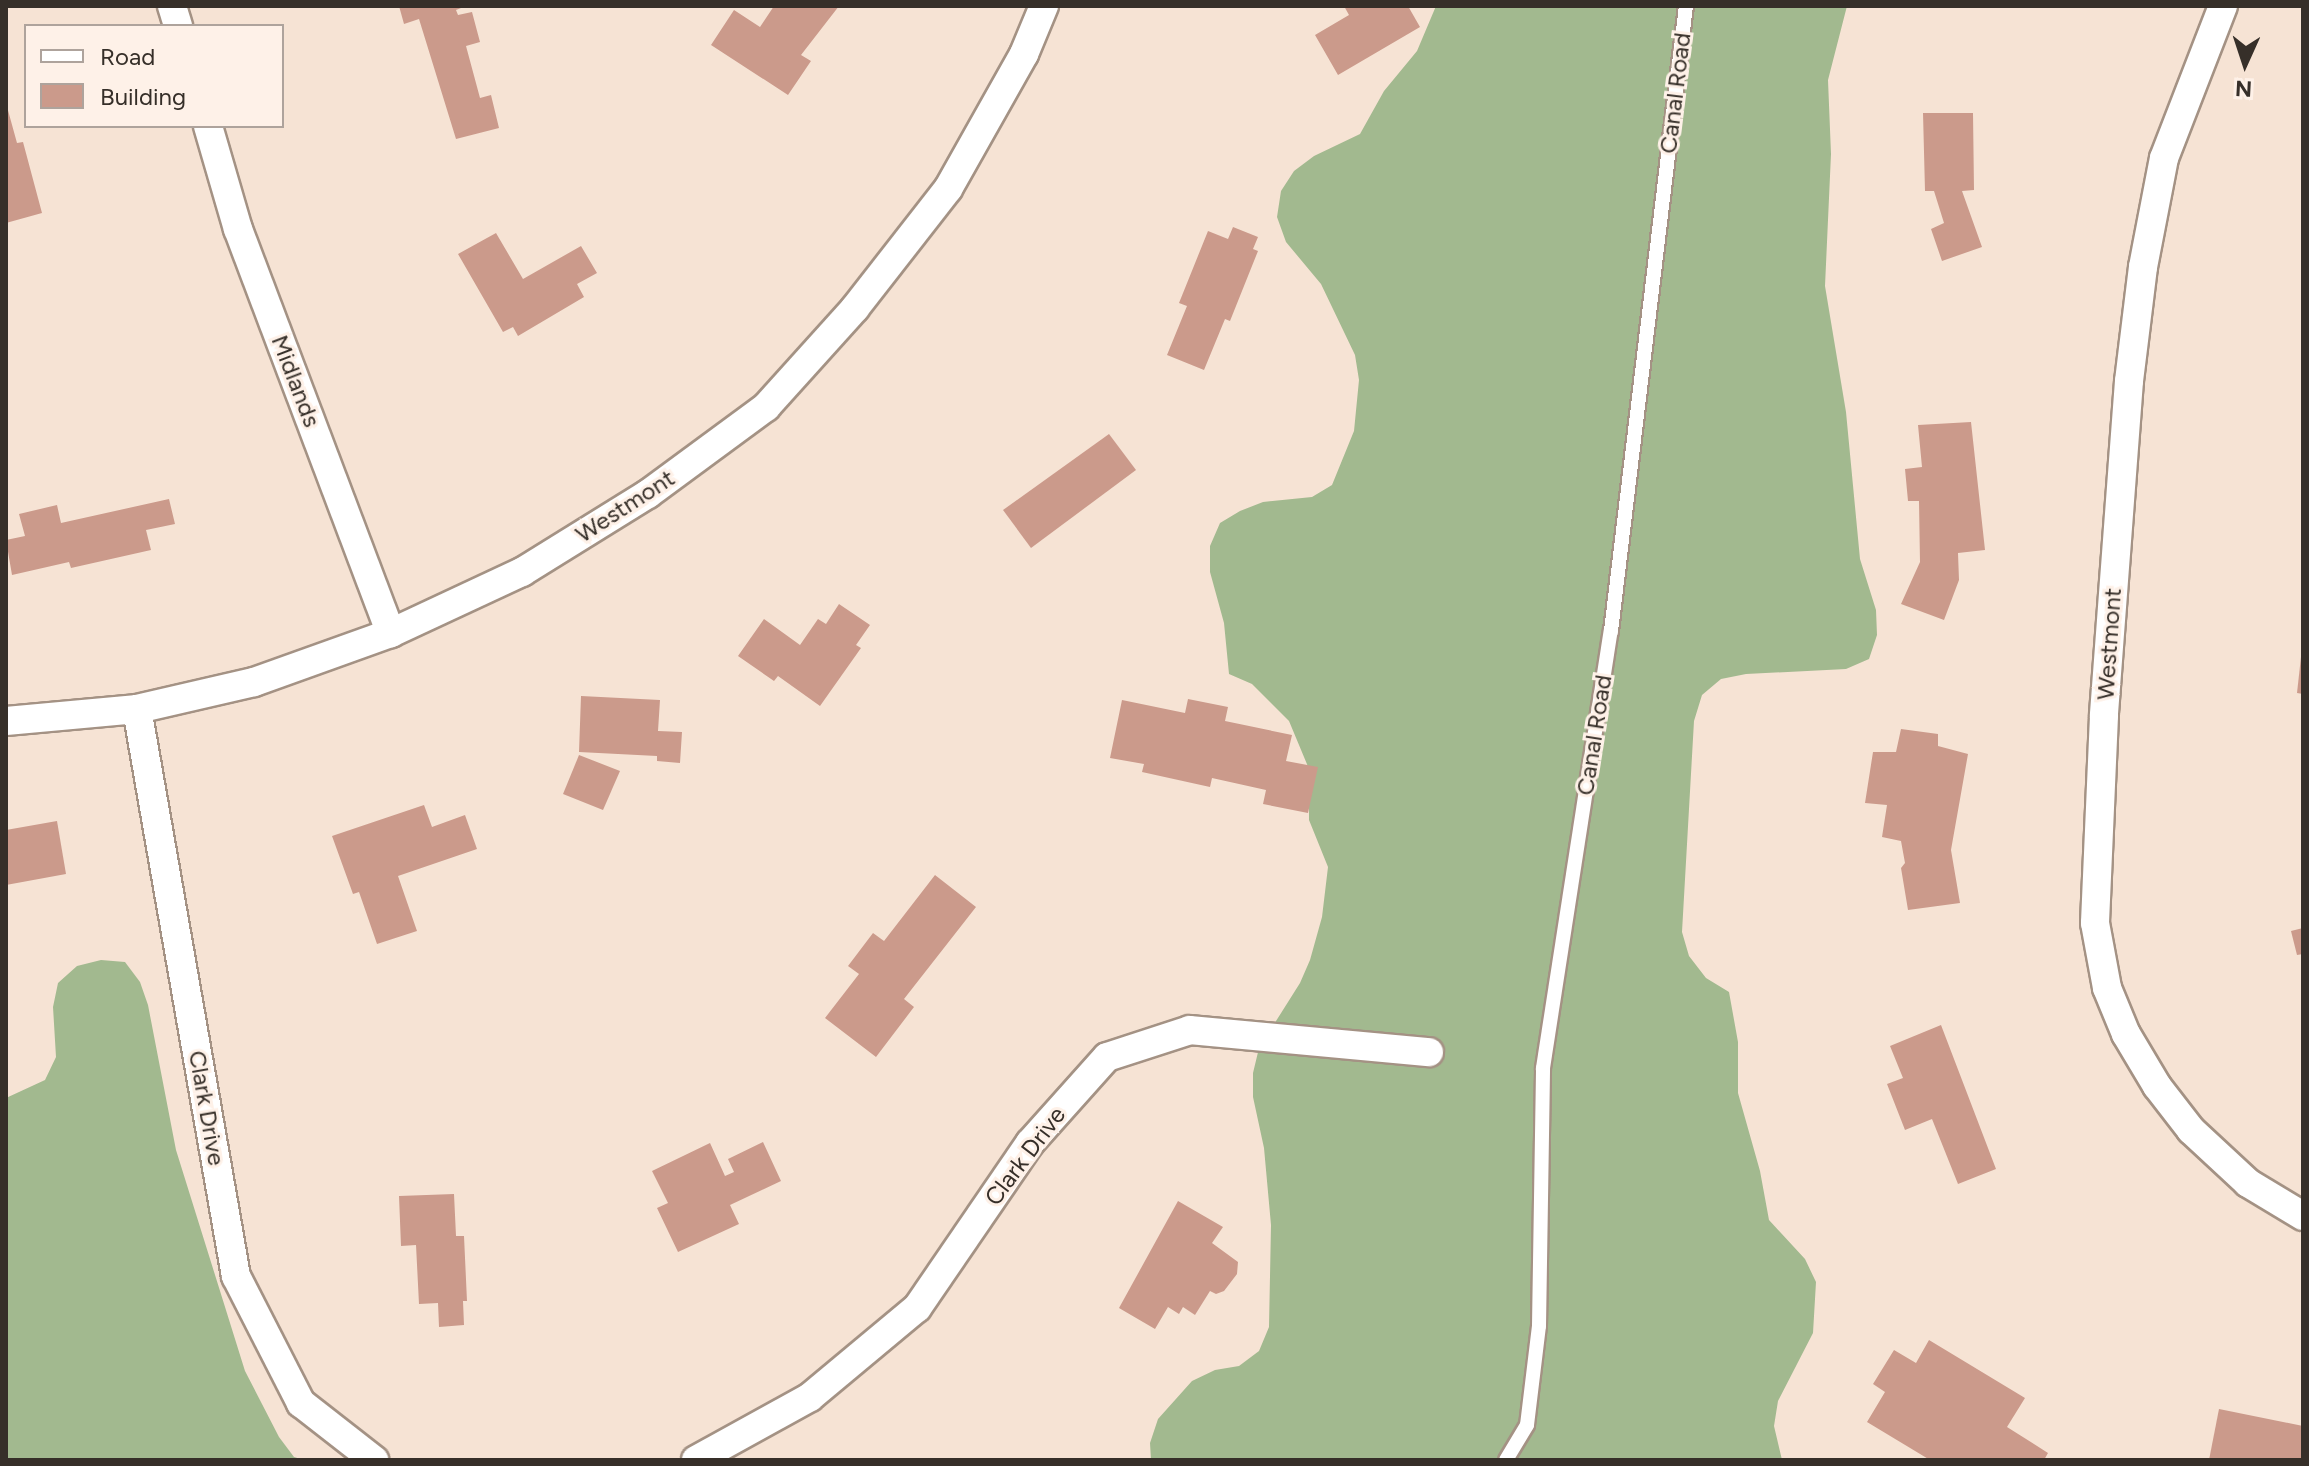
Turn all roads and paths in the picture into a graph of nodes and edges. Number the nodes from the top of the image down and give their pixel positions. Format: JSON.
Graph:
{"nodes":[{"id":1,"x":1044,"y":6,"type":"edge"},
{"id":2,"x":1686,"y":6,"type":"edge"},
{"id":3,"x":2223,"y":6,"type":"edge"},
{"id":4,"x":209,"y":128,"type":"edge"},
{"id":5,"x":391,"y":633,"type":"junction"},
{"id":6,"x":137,"y":709,"type":"junction"},
{"id":7,"x":6,"y":721,"type":"edge"},
{"id":8,"x":1429,"y":1052,"type":"dead end"},
{"id":9,"x":2303,"y":1216,"type":"edge"},
{"id":10,"x":374,"y":1460,"type":"edge"},
{"id":11,"x":696,"y":1460,"type":"edge"},
{"id":12,"x":1506,"y":1460,"type":"edge"}],
"edges":[{"from":1,"to":5,"type":"street","name":"Westmont"},
{"from":2,"to":12,"type":"lane","name":"Canal Road"},
{"from":3,"to":9,"type":"street","name":"Westmont"},
{"from":4,"to":5,"type":"street","name":"Midlands"},
{"from":5,"to":6,"type":"street","name":"Westmont"},
{"from":6,"to":7,"type":"street","name":"Westmont"},
{"from":6,"to":10,"type":"street","name":"Clark Drive"},
{"from":8,"to":11,"type":"street","name":"Clark Drive"}]}
